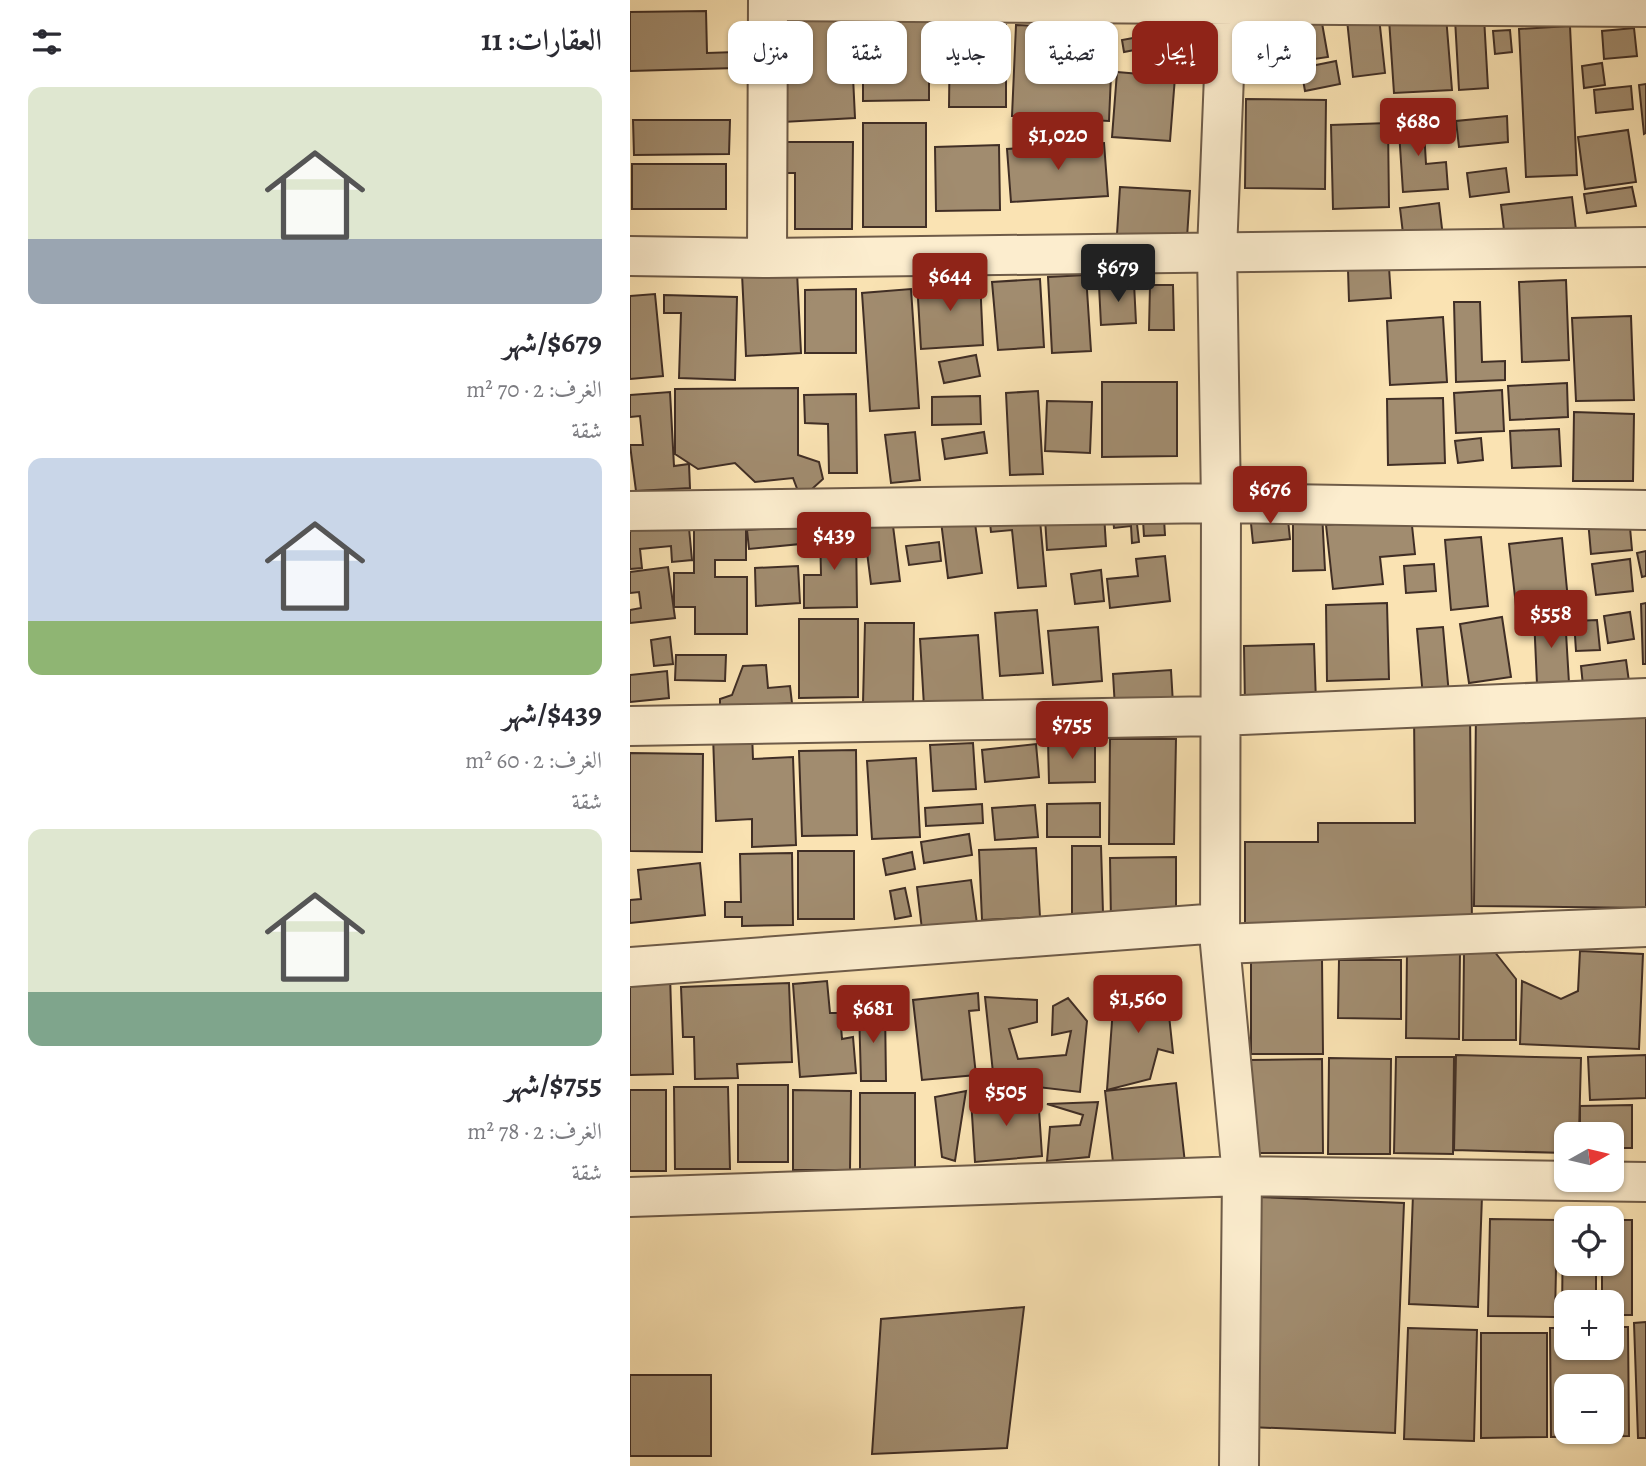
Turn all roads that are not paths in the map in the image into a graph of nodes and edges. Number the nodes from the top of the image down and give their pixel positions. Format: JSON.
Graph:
{"nodes":[{"id":1,"x":768,"y":0,"type":"edge"},
{"id":2,"x":1227,"y":3,"type":"edge"},
{"id":3,"x":1646,"y":6,"type":"edge"},
{"id":4,"x":1646,"y":247,"type":"edge"},
{"id":5,"x":1217,"y":251,"type":"junction"},
{"id":6,"x":630,"y":256,"type":"edge"},
{"id":7,"x":767,"y":258,"type":"junction"},
{"id":8,"x":1221,"y":503,"type":"junction"},
{"id":9,"x":1646,"y":510,"type":"edge"},
{"id":10,"x":630,"y":511,"type":"edge"},
{"id":11,"x":1646,"y":698,"type":"edge"},
{"id":12,"x":1219,"y":716,"type":"junction"},
{"id":13,"x":630,"y":726,"type":"edge"},
{"id":14,"x":1646,"y":927,"type":"edge"},
{"id":15,"x":1220,"y":934,"type":"junction"},
{"id":16,"x":630,"y":967,"type":"edge"},
{"id":17,"x":1242,"y":1176,"type":"junction"},
{"id":18,"x":1646,"y":1182,"type":"edge"},
{"id":19,"x":630,"y":1197,"type":"edge"},
{"id":20,"x":1238,"y":1466,"type":"edge"}],
"edges":[{"from":1,"to":2,"type":"street"},
{"from":1,"to":7,"type":"street"},
{"from":2,"to":3,"type":"street"},
{"from":2,"to":5,"type":"street"},
{"from":4,"to":5,"type":"street"},
{"from":5,"to":7,"type":"street"},
{"from":5,"to":8,"type":"street"},
{"from":6,"to":7,"type":"street"},
{"from":8,"to":9,"type":"street"},
{"from":8,"to":10,"type":"street"},
{"from":8,"to":12,"type":"street"},
{"from":11,"to":12,"type":"street"},
{"from":12,"to":13,"type":"street"},
{"from":12,"to":15,"type":"street"},
{"from":14,"to":15,"type":"street"},
{"from":15,"to":16,"type":"street"},
{"from":15,"to":17,"type":"street"},
{"from":17,"to":18,"type":"street"},
{"from":17,"to":19,"type":"street"},
{"from":17,"to":20,"type":"street"}]}
